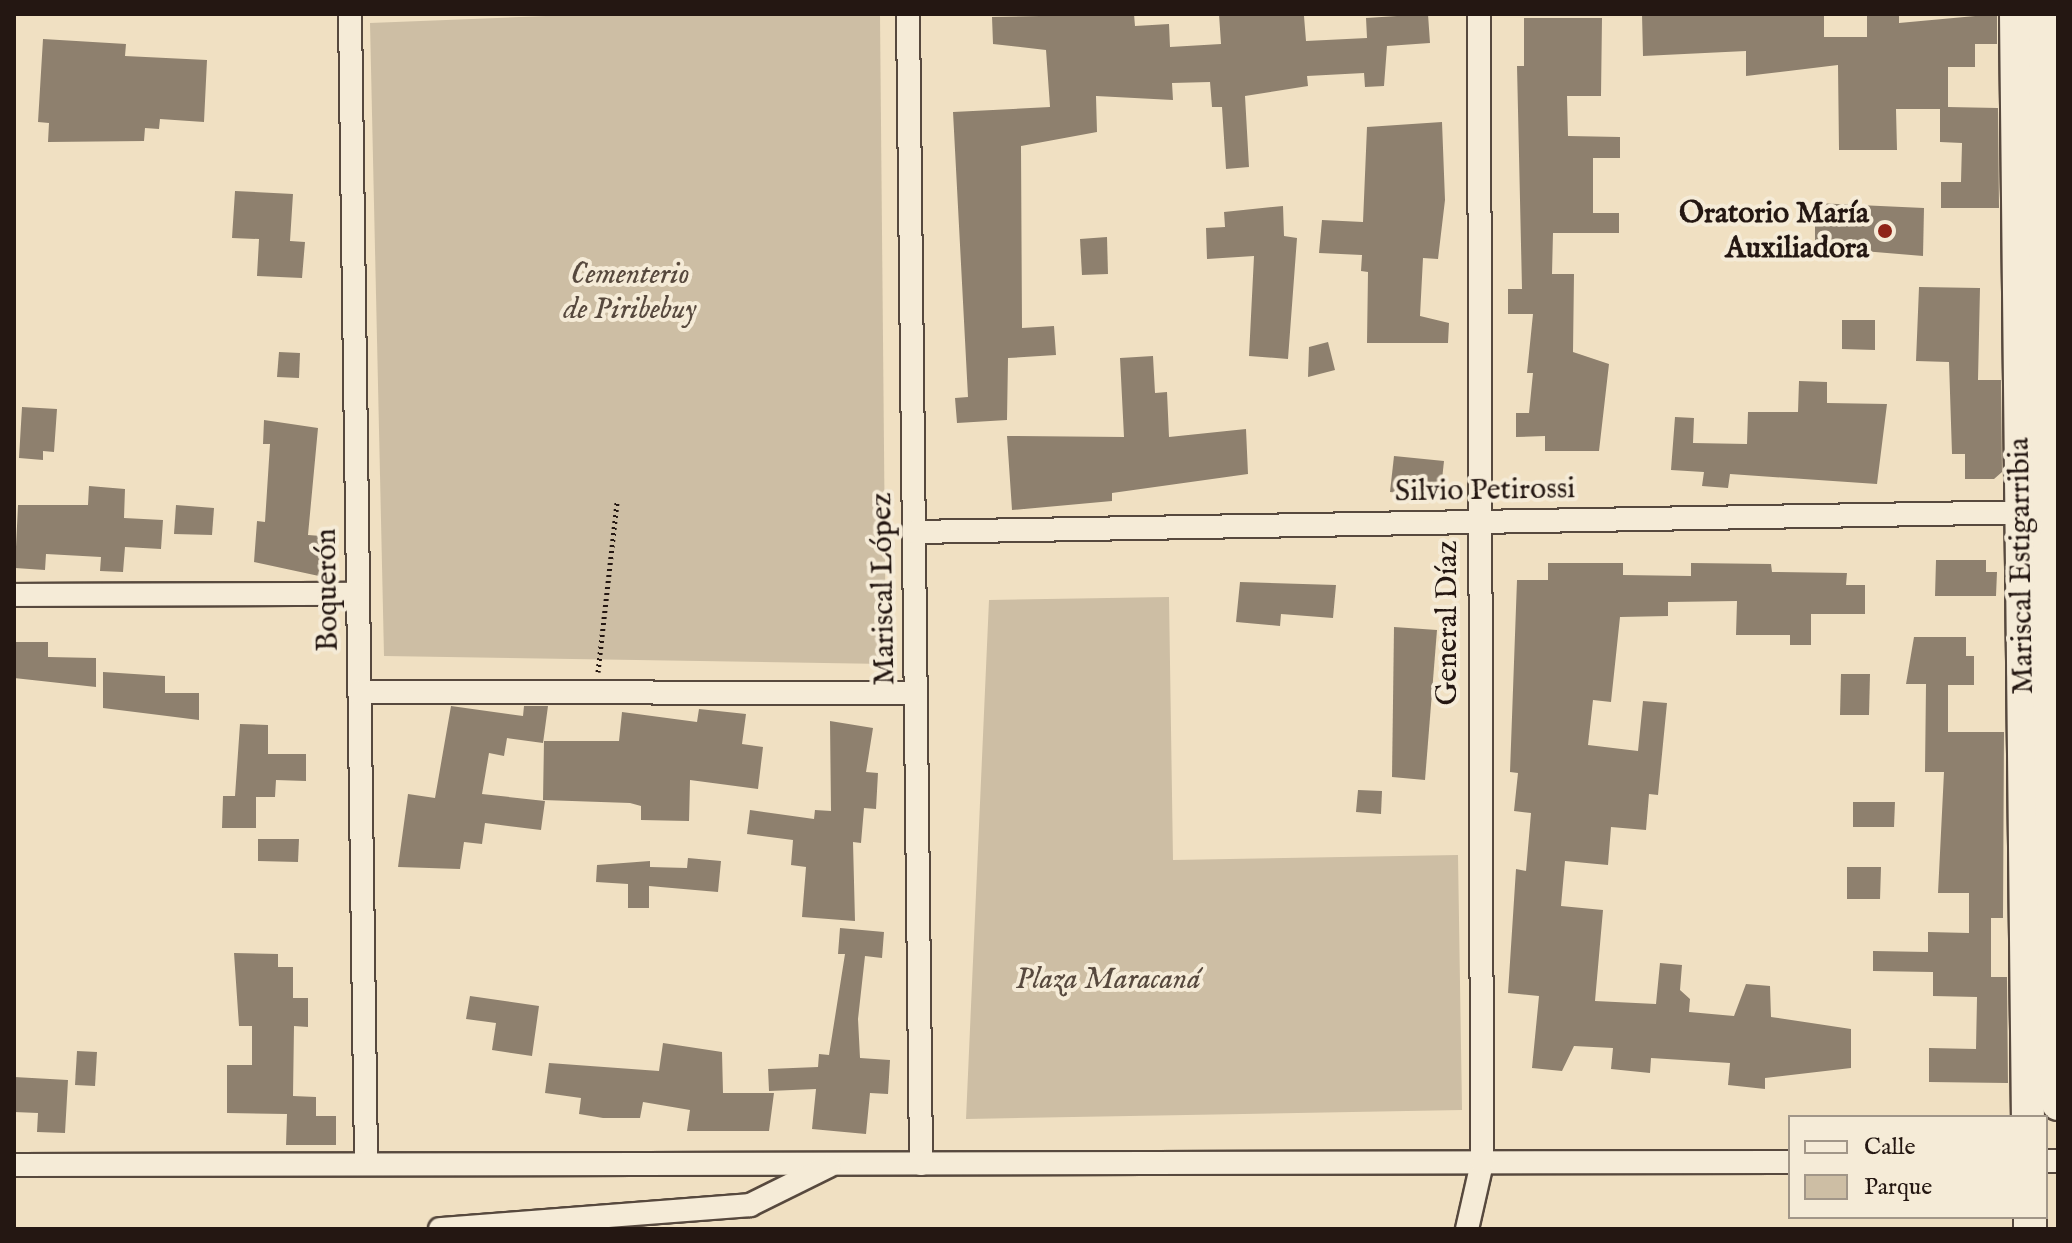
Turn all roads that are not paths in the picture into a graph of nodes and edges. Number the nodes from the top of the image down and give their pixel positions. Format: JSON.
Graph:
{"nodes":[{"id":1,"x":350,"y":14,"type":"edge"},
{"id":2,"x":908,"y":14,"type":"edge"},
{"id":3,"x":1479,"y":14,"type":"edge"},
{"id":4,"x":2016,"y":14,"type":"edge"},
{"id":5,"x":2046,"y":14,"type":"edge"},
{"id":6,"x":2041,"y":512,"type":"edge"},
{"id":7,"x":1477,"y":521,"type":"junction"},
{"id":8,"x":914,"y":532,"type":"junction"},
{"id":9,"x":358,"y":594,"type":"junction"},
{"id":10,"x":14,"y":595,"type":"edge"},
{"id":11,"x":359,"y":692,"type":"junction"},
{"id":12,"x":915,"y":693,"type":"junction"},
{"id":13,"x":2058,"y":1104,"type":"edge"},
{"id":14,"x":2028,"y":1115,"type":"edge"},
{"id":15,"x":1788,"y":1162,"type":"edge"},
{"id":16,"x":1482,"y":1163,"type":"junction"},
{"id":17,"x":366,"y":1164,"type":"junction"},
{"id":18,"x":833,"y":1164,"type":"junction"},
{"id":19,"x":921,"y":1164,"type":"junction"},
{"id":20,"x":14,"y":1165,"type":"edge"},
{"id":21,"x":440,"y":1229,"type":"edge"},
{"id":22,"x":1467,"y":1229,"type":"edge"}],
"edges":[{"from":1,"to":9,"type":"street","name":"Boquerón"},
{"from":2,"to":8,"type":"street","name":"Mariscal López"},
{"from":3,"to":7,"type":"street","name":"General Díaz"},
{"from":4,"to":6,"type":"street","name":"Mariscal Estigarribia"},
{"from":5,"to":6,"type":"street"},
{"from":6,"to":7,"type":"street","name":"Silvio Petirossi"},
{"from":6,"to":13,"type":"street"},
{"from":6,"to":14,"type":"street","name":"Mariscal Estigarribia"},
{"from":7,"to":8,"type":"street","name":"Silvio Petirossi"},
{"from":7,"to":16,"type":"street","name":"General Díaz"},
{"from":8,"to":12,"type":"street","name":"Mariscal López"},
{"from":9,"to":10,"type":"street"},
{"from":9,"to":11,"type":"street","name":"Boquerón"},
{"from":11,"to":12,"type":"street"},
{"from":11,"to":17,"type":"street","name":"Boquerón"},
{"from":12,"to":19,"type":"street","name":"Mariscal López"},
{"from":15,"to":16,"type":"street"},
{"from":16,"to":19,"type":"street"},
{"from":16,"to":22,"type":"street","name":"General Díaz"},
{"from":17,"to":18,"type":"street"},
{"from":17,"to":20,"type":"street"},
{"from":18,"to":19,"type":"street"},
{"from":18,"to":21,"type":"street"}]}
